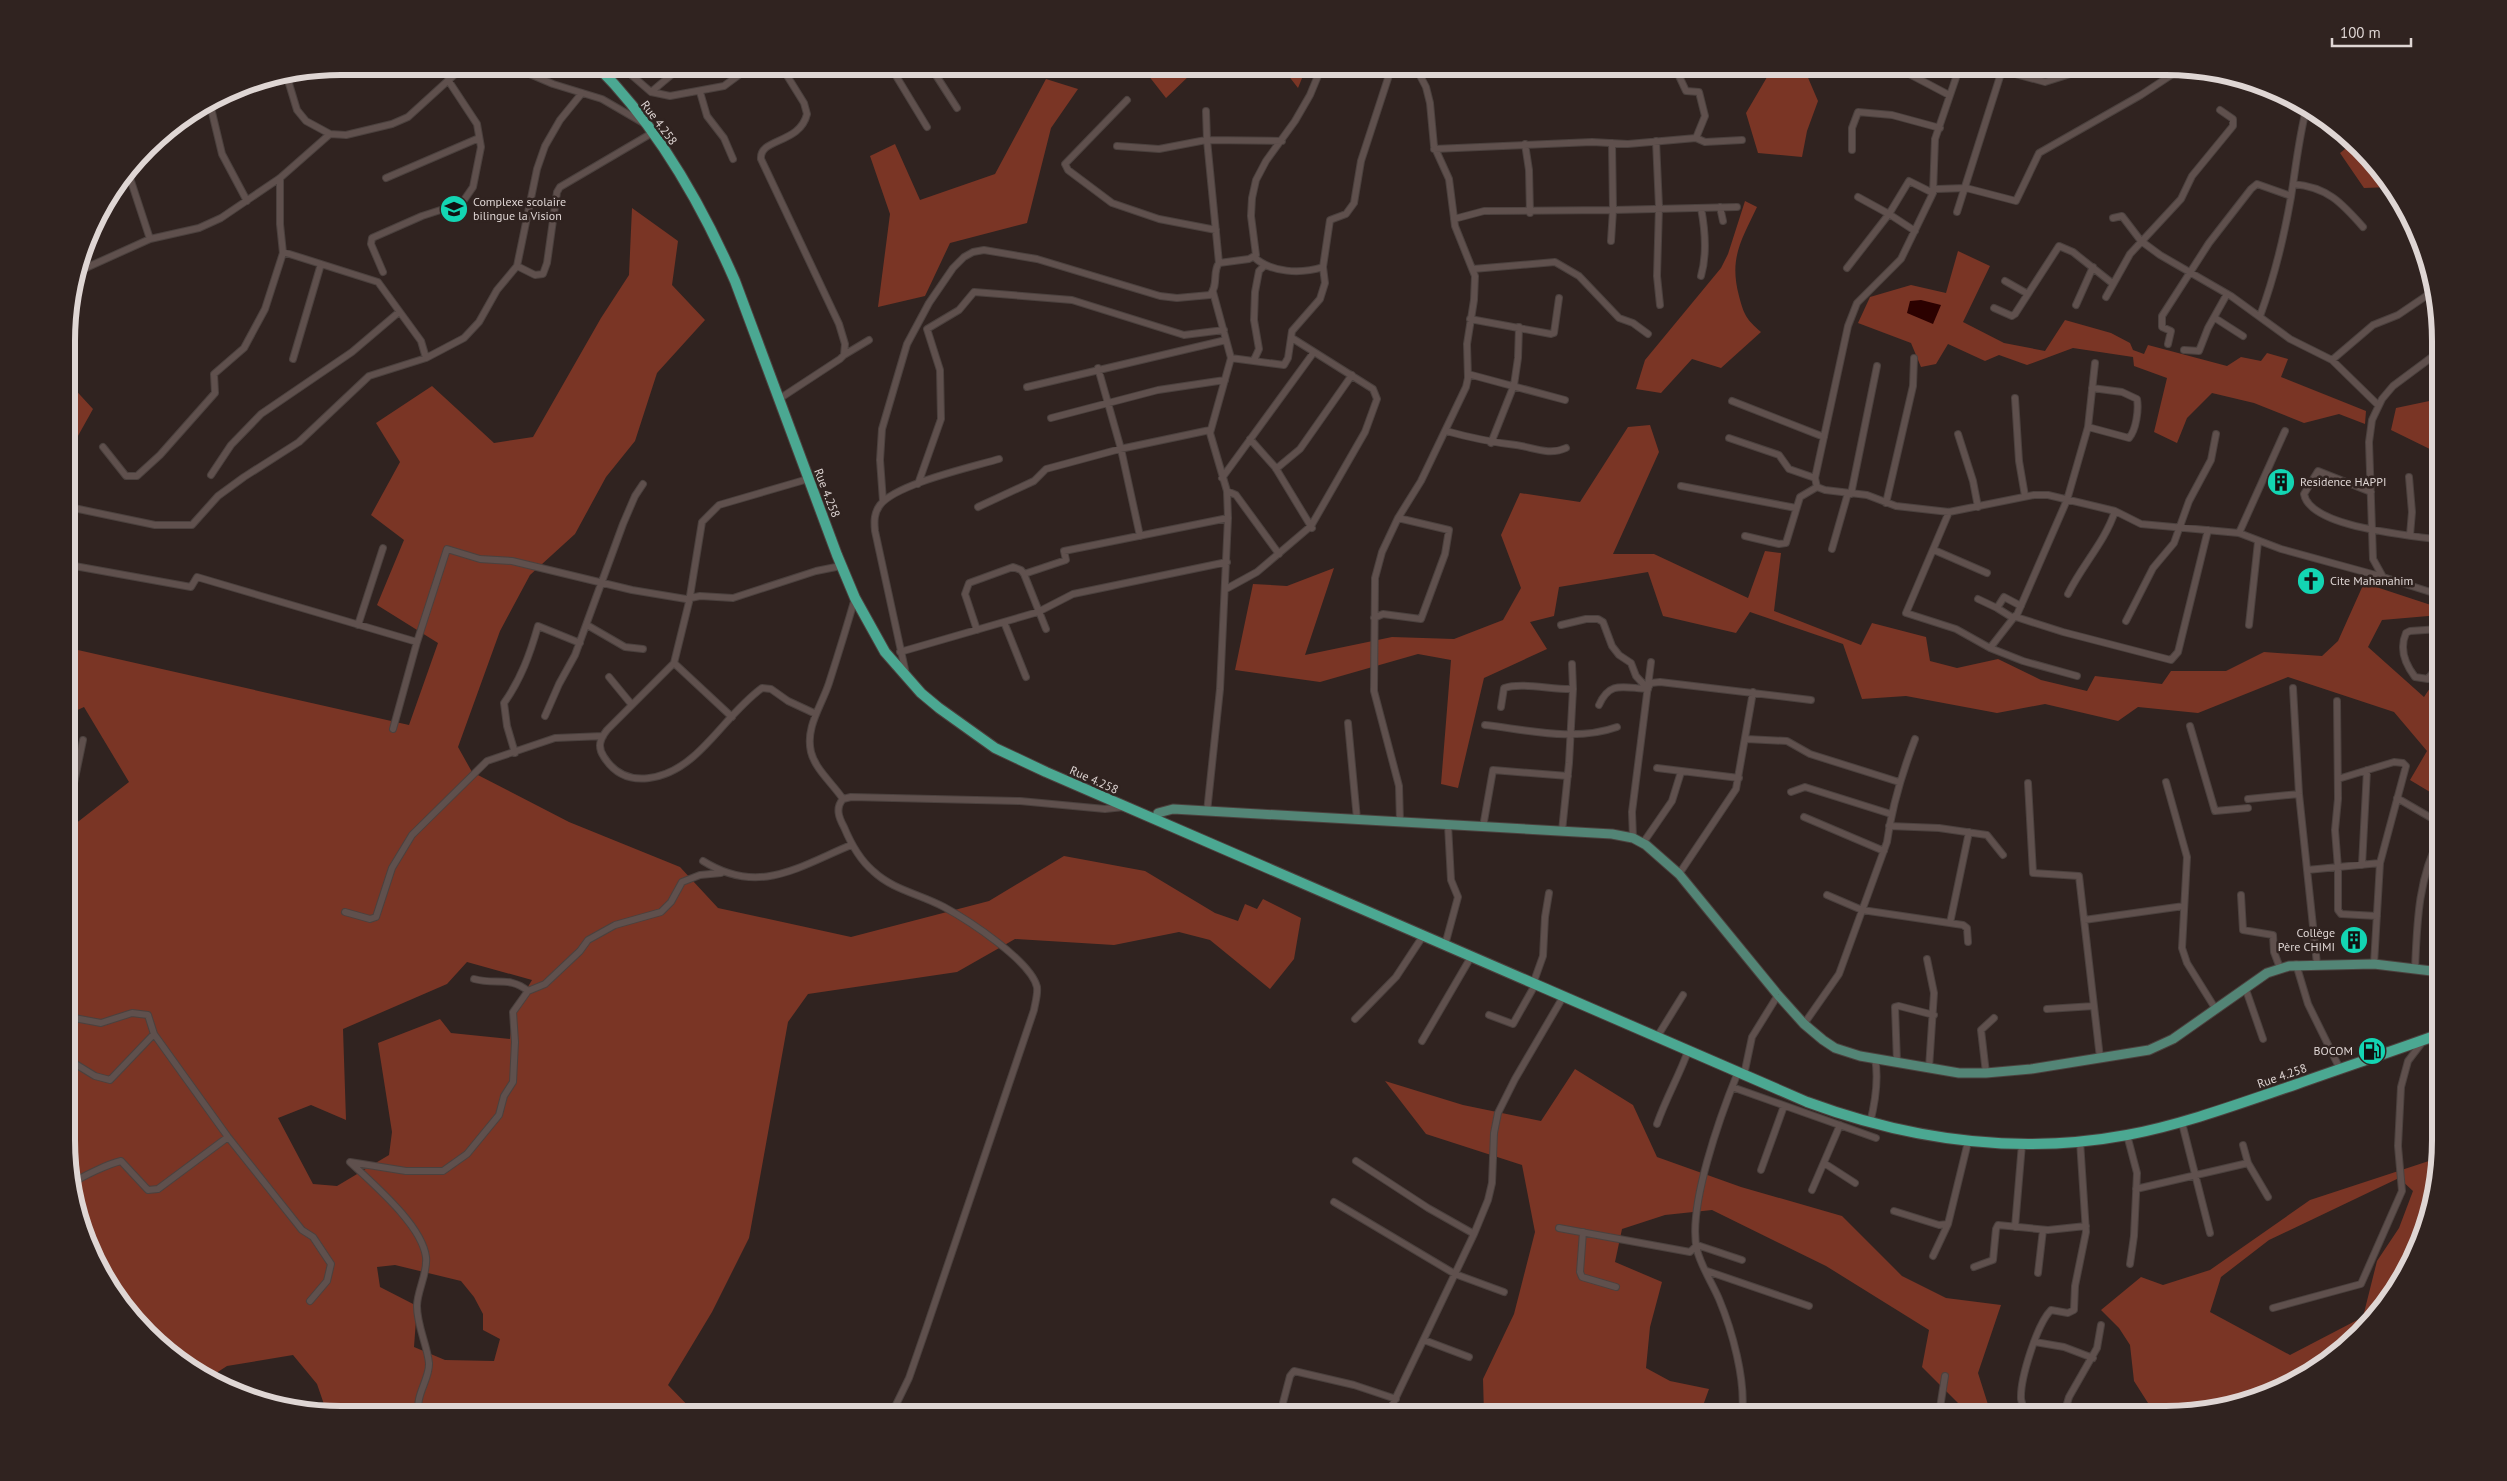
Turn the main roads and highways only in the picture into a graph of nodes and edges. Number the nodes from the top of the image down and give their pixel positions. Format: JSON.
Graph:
{"nodes":[{"id":1,"x":608,"y":75,"type":"edge"},
{"id":2,"x":1155,"y":815,"type":"junction"},
{"id":3,"x":2432,"y":971,"type":"edge"},
{"id":4,"x":2432,"y":1037,"type":"edge"}],
"edges":[{"from":1,"to":2,"type":"highway","name":"Rue 4.258"},
{"from":2,"to":3,"type":"main road"},
{"from":2,"to":4,"type":"highway","name":"Rue 4.258"}]}
